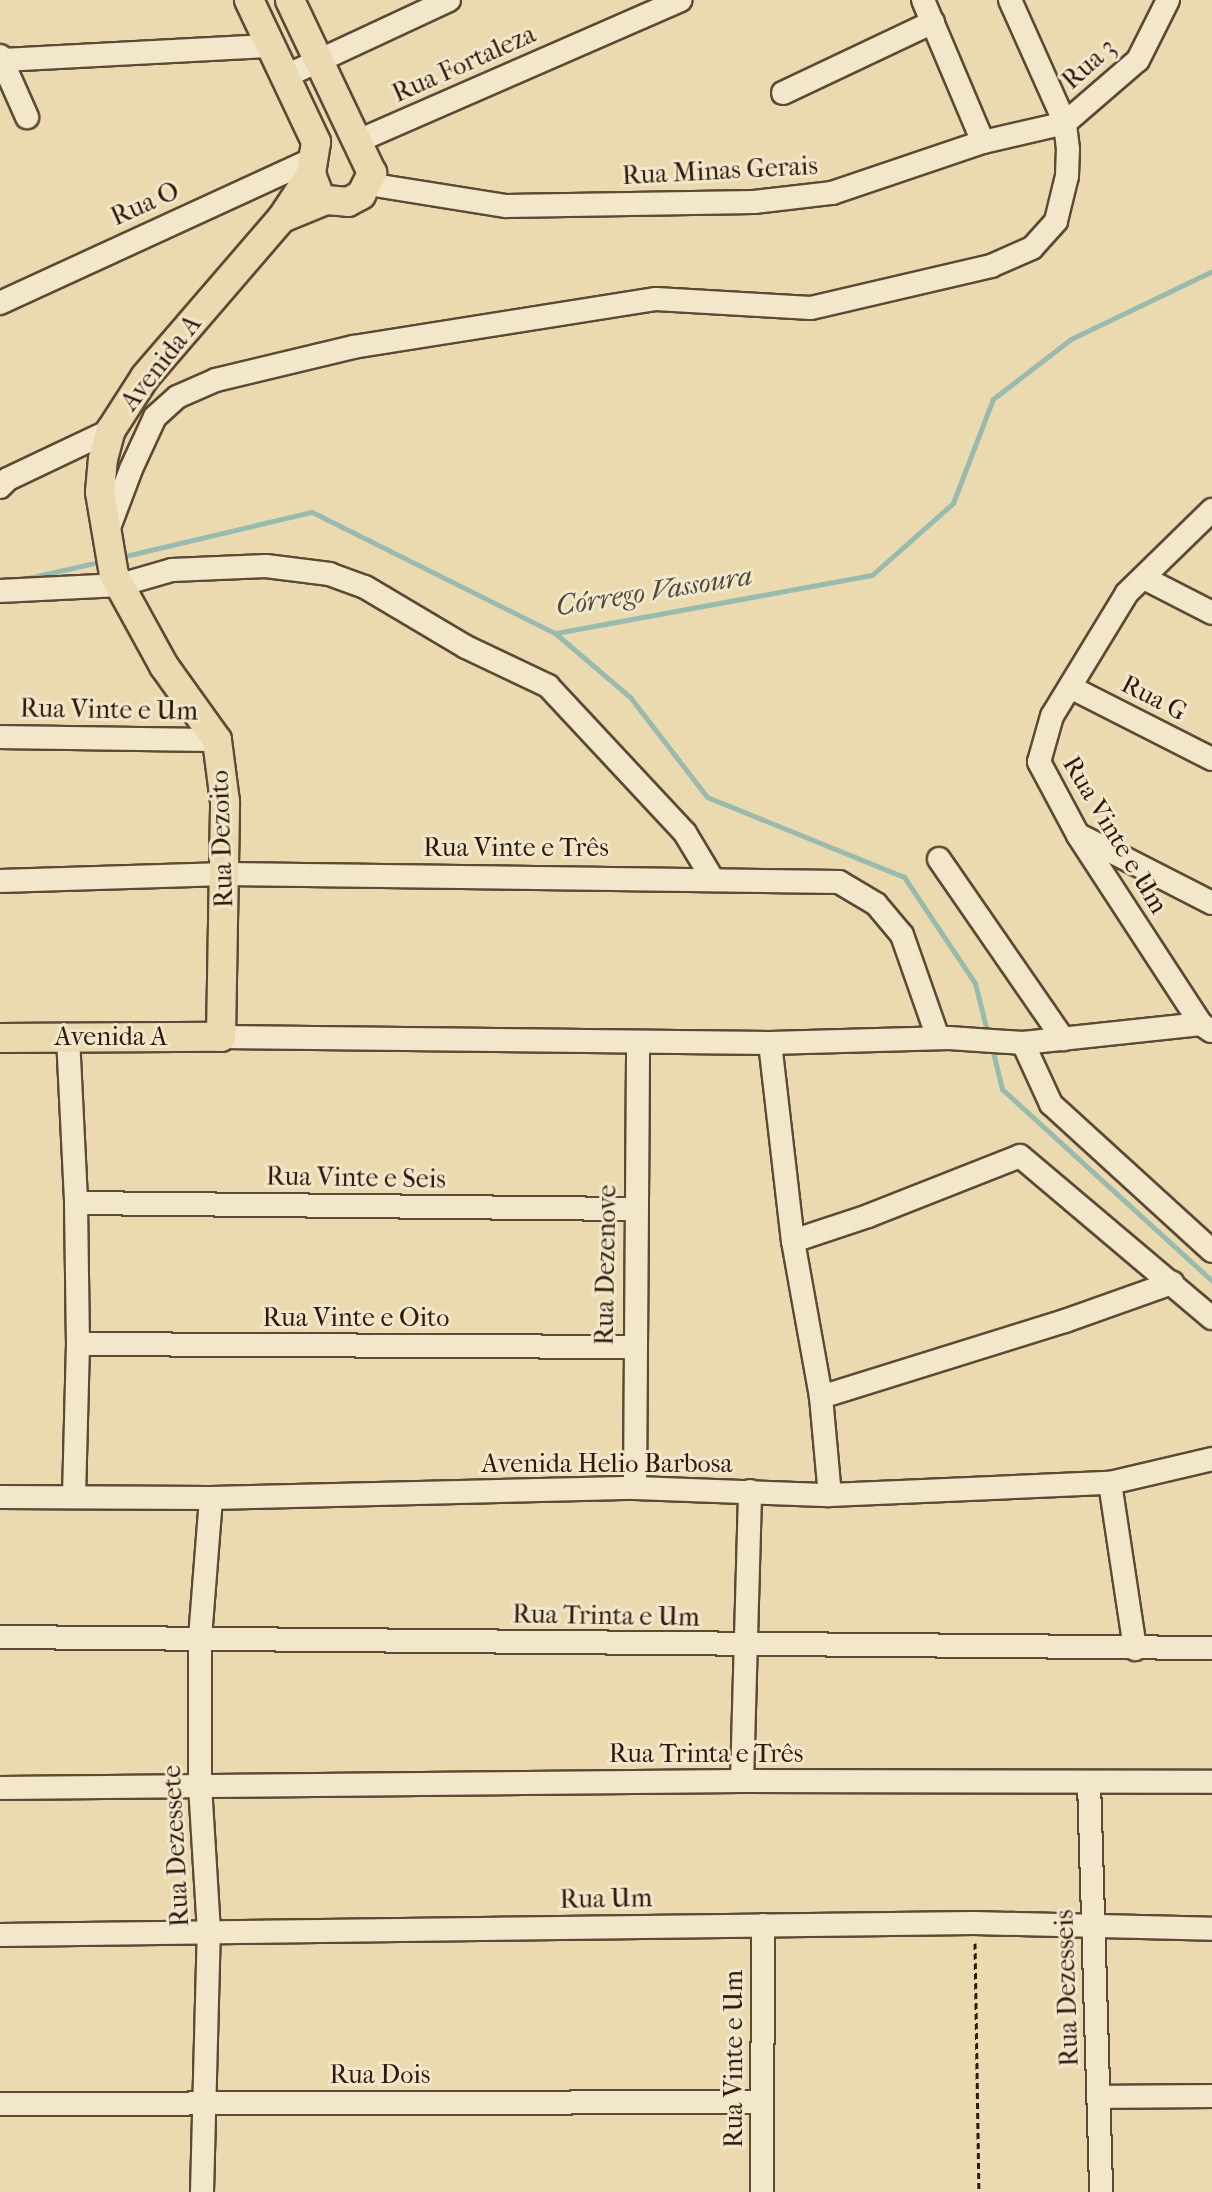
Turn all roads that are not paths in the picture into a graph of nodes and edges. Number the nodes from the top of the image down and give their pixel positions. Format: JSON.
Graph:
{"nodes":[{"id":1,"x":249,"y":0,"type":"edge"},
{"id":2,"x":290,"y":0,"type":"edge"},
{"id":3,"x":449,"y":0,"type":"edge"},
{"id":4,"x":681,"y":0,"type":"edge"},
{"id":5,"x":923,"y":0,"type":"edge"},
{"id":6,"x":1010,"y":0,"type":"edge"},
{"id":7,"x":1163,"y":3,"type":"edge"},
{"id":8,"x":933,"y":22,"type":"junction"},
{"id":9,"x":271,"y":46,"type":"junction"},
{"id":10,"x":1,"y":58,"type":"edge"},
{"id":11,"x":319,"y":60,"type":"junction"},
{"id":12,"x":286,"y":76,"type":"junction"},
{"id":13,"x":783,"y":93,"type":"dead end"},
{"id":14,"x":27,"y":117,"type":"dead end"},
{"id":15,"x":1065,"y":123,"type":"junction"},
{"id":16,"x":358,"y":141,"type":"junction"},
{"id":17,"x":983,"y":142,"type":"junction"},
{"id":18,"x":313,"y":166,"type":"junction"},
{"id":19,"x":368,"y":184,"type":"junction"},
{"id":20,"x":326,"y":200,"type":"junction"},
{"id":21,"x":282,"y":218,"type":"junction"},
{"id":22,"x":0,"y":303,"type":"edge"},
{"id":23,"x":111,"y":430,"type":"junction"},
{"id":24,"x":0,"y":487,"type":"edge"},
{"id":25,"x":1212,"y":510,"type":"edge"},
{"id":26,"x":107,"y":533,"type":"junction"},
{"id":27,"x":1144,"y":578,"type":"junction"},
{"id":28,"x":117,"y":580,"type":"junction"},
{"id":29,"x":0,"y":591,"type":"edge"},
{"id":30,"x":1212,"y":613,"type":"edge"},
{"id":31,"x":1070,"y":687,"type":"junction"},
{"id":32,"x":0,"y":737,"type":"edge"},
{"id":33,"x":217,"y":740,"type":"junction"},
{"id":34,"x":1212,"y":759,"type":"edge"},
{"id":35,"x":1078,"y":835,"type":"junction"},
{"id":36,"x":939,"y":859,"type":"dead end"},
{"id":37,"x":226,"y":874,"type":"junction"},
{"id":38,"x":712,"y":878,"type":"junction"},
{"id":39,"x":0,"y":881,"type":"edge"},
{"id":40,"x":1212,"y":903,"type":"edge"},
{"id":41,"x":1206,"y":1028,"type":"edge"},
{"id":42,"x":68,"y":1037,"type":"junction"},
{"id":43,"x":221,"y":1037,"type":"junction"},
{"id":44,"x":0,"y":1038,"type":"edge"},
{"id":45,"x":944,"y":1038,"type":"junction"},
{"id":46,"x":1063,"y":1039,"type":"junction"},
{"id":47,"x":638,"y":1042,"type":"junction"},
{"id":48,"x":1012,"y":1042,"type":"junction"},
{"id":49,"x":770,"y":1043,"type":"junction"},
{"id":50,"x":76,"y":1203,"type":"junction"},
{"id":51,"x":634,"y":1209,"type":"junction"},
{"id":52,"x":793,"y":1241,"type":"junction"},
{"id":53,"x":1212,"y":1251,"type":"edge"},
{"id":54,"x":1172,"y":1283,"type":"junction"},
{"id":55,"x":1212,"y":1318,"type":"edge"},
{"id":56,"x":78,"y":1344,"type":"junction"},
{"id":57,"x":633,"y":1347,"type":"junction"},
{"id":58,"x":821,"y":1397,"type":"junction"},
{"id":59,"x":1212,"y":1459,"type":"edge"},
{"id":60,"x":1110,"y":1483,"type":"junction"},
{"id":61,"x":635,"y":1488,"type":"junction"},
{"id":62,"x":750,"y":1491,"type":"junction"},
{"id":63,"x":830,"y":1495,"type":"junction"},
{"id":64,"x":0,"y":1497,"type":"edge"},
{"id":65,"x":74,"y":1497,"type":"junction"},
{"id":66,"x":211,"y":1498,"type":"junction"},
{"id":67,"x":0,"y":1637,"type":"edge"},
{"id":68,"x":200,"y":1638,"type":"junction"},
{"id":69,"x":746,"y":1646,"type":"junction"},
{"id":70,"x":1212,"y":1648,"type":"edge"},
{"id":71,"x":1135,"y":1649,"type":"junction"},
{"id":72,"x":742,"y":1781,"type":"junction"},
{"id":73,"x":1089,"y":1782,"type":"junction"},
{"id":74,"x":1212,"y":1782,"type":"edge"},
{"id":75,"x":200,"y":1786,"type":"junction"},
{"id":76,"x":0,"y":1788,"type":"edge"},
{"id":77,"x":1093,"y":1924,"type":"junction"},
{"id":78,"x":763,"y":1925,"type":"junction"},
{"id":79,"x":1212,"y":1929,"type":"edge"},
{"id":80,"x":209,"y":1932,"type":"junction"},
{"id":81,"x":0,"y":1935,"type":"edge"},
{"id":82,"x":1212,"y":2096,"type":"edge"},
{"id":83,"x":1098,"y":2097,"type":"junction"},
{"id":84,"x":760,"y":2102,"type":"junction"},
{"id":85,"x":0,"y":2104,"type":"edge"},
{"id":86,"x":203,"y":2104,"type":"junction"},
{"id":87,"x":202,"y":2192,"type":"edge"},
{"id":88,"x":762,"y":2192,"type":"edge"},
{"id":89,"x":1101,"y":2192,"type":"edge"}],
"edges":[{"from":1,"to":9,"type":"main road"},
{"from":2,"to":11,"type":"main road"},
{"from":3,"to":11,"type":"street"},
{"from":4,"to":16,"type":"street","name":"Rua Fortaleza"},
{"from":5,"to":8,"type":"street"},
{"from":6,"to":15,"type":"street"},
{"from":7,"to":15,"type":"street","name":"Rua 3"},
{"from":8,"to":13,"type":"street"},
{"from":8,"to":17,"type":"street"},
{"from":9,"to":10,"type":"street"},
{"from":9,"to":12,"type":"main road"},
{"from":10,"to":14,"type":"street"},
{"from":11,"to":12,"type":"street"},
{"from":11,"to":16,"type":"main road"},
{"from":12,"to":18,"type":"main road"},
{"from":15,"to":17,"type":"street","name":"Rua Minas Gerais"},
{"from":15,"to":26,"type":"street"},
{"from":16,"to":19,"type":"main road"},
{"from":17,"to":19,"type":"street","name":"Rua Minas Gerais"},
{"from":18,"to":20,"type":"main road"},
{"from":18,"to":21,"type":"main road","name":"Avenida A"},
{"from":18,"to":22,"type":"street","name":"Rua O"},
{"from":19,"to":20,"type":"main road","name":"Avenida A"},
{"from":20,"to":21,"type":"main road","name":"Avenida A"},
{"from":21,"to":23,"type":"main road","name":"Avenida A"},
{"from":23,"to":24,"type":"street"},
{"from":23,"to":26,"type":"main road","name":"Avenida A"},
{"from":25,"to":27,"type":"street","name":"Rua Vinte e Um"},
{"from":26,"to":28,"type":"main road","name":"Avenida A"},
{"from":27,"to":30,"type":"street"},
{"from":27,"to":31,"type":"street","name":"Rua Vinte e Um"},
{"from":28,"to":29,"type":"street"},
{"from":28,"to":33,"type":"main road","name":"Rua Dezoito"},
{"from":28,"to":38,"type":"street"},
{"from":31,"to":34,"type":"street","name":"Rua G"},
{"from":31,"to":35,"type":"street","name":"Rua Vinte e Um"},
{"from":32,"to":33,"type":"street","name":"Rua Vinte e Um"},
{"from":33,"to":37,"type":"main road","name":"Rua Dezoito"},
{"from":35,"to":40,"type":"street"},
{"from":35,"to":41,"type":"street","name":"Rua Vinte e Um"},
{"from":36,"to":46,"type":"street"},
{"from":37,"to":38,"type":"street","name":"Rua Vinte e Três"},
{"from":37,"to":39,"type":"street","name":"Rua Vinte e Três"},
{"from":37,"to":43,"type":"main road","name":"Rua Dezoito"},
{"from":38,"to":45,"type":"street","name":"Rua Vinte e Três"},
{"from":41,"to":46,"type":"street"},
{"from":42,"to":43,"type":"main road","name":"Avenida A"},
{"from":42,"to":44,"type":"main road","name":"Avenida A"},
{"from":42,"to":50,"type":"street"},
{"from":43,"to":47,"type":"street"},
{"from":45,"to":48,"type":"street"},
{"from":45,"to":49,"type":"street"},
{"from":46,"to":48,"type":"street"},
{"from":47,"to":49,"type":"street"},
{"from":47,"to":51,"type":"street","name":"Rua Dezenove"},
{"from":48,"to":53,"type":"street"},
{"from":49,"to":52,"type":"street"},
{"from":50,"to":51,"type":"street","name":"Rua Vinte e Seis"},
{"from":50,"to":56,"type":"street"},
{"from":51,"to":57,"type":"street","name":"Rua Dezenove"},
{"from":52,"to":54,"type":"street"},
{"from":52,"to":58,"type":"street"},
{"from":54,"to":55,"type":"street"},
{"from":54,"to":58,"type":"street"},
{"from":56,"to":57,"type":"street","name":"Rua Vinte e Oito"},
{"from":56,"to":65,"type":"street"},
{"from":57,"to":61,"type":"street","name":"Rua Dezenove"},
{"from":58,"to":63,"type":"street"},
{"from":59,"to":60,"type":"street","name":"Avenida Helio Barbosa"},
{"from":60,"to":63,"type":"street","name":"Avenida Helio Barbosa"},
{"from":60,"to":71,"type":"street"},
{"from":61,"to":62,"type":"street","name":"Avenida Helio Barbosa"},
{"from":61,"to":66,"type":"street","name":"Avenida Helio Barbosa"},
{"from":62,"to":63,"type":"street","name":"Avenida Helio Barbosa"},
{"from":62,"to":69,"type":"street"},
{"from":64,"to":65,"type":"street","name":"Avenida Helio Barbosa"},
{"from":65,"to":66,"type":"street","name":"Avenida Helio Barbosa"},
{"from":66,"to":68,"type":"street","name":"Rua Dezessete"},
{"from":67,"to":68,"type":"street","name":"Rua Trinta e Um"},
{"from":68,"to":69,"type":"street","name":"Rua Trinta e Um"},
{"from":68,"to":75,"type":"street","name":"Rua Dezessete"},
{"from":69,"to":71,"type":"street","name":"Rua Trinta e Um"},
{"from":69,"to":72,"type":"street"},
{"from":70,"to":71,"type":"street","name":"Rua Trinta e Um"},
{"from":72,"to":73,"type":"street","name":"Rua Trinta e Três"},
{"from":72,"to":75,"type":"street","name":"Rua Trinta e Três"},
{"from":73,"to":74,"type":"street","name":"Rua Trinta e Três"},
{"from":73,"to":77,"type":"street","name":"Rua Dezesseis"},
{"from":75,"to":76,"type":"street","name":"Rua Trinta e Três"},
{"from":75,"to":80,"type":"street","name":"Rua Dezessete"},
{"from":77,"to":78,"type":"street","name":"Rua Um"},
{"from":77,"to":79,"type":"street","name":"Rua Um"},
{"from":77,"to":83,"type":"street","name":"Rua Dezesseis"},
{"from":78,"to":80,"type":"street","name":"Rua Um"},
{"from":78,"to":84,"type":"street","name":"Rua Vinte e Um"},
{"from":80,"to":81,"type":"street","name":"Rua Um"},
{"from":80,"to":86,"type":"street","name":"Rua Dezessete"},
{"from":82,"to":83,"type":"street"},
{"from":83,"to":89,"type":"street","name":"Rua Dezesseis"},
{"from":84,"to":86,"type":"street","name":"Rua Dois"},
{"from":84,"to":88,"type":"street","name":"Rua Vinte e Um"},
{"from":85,"to":86,"type":"street","name":"Rua Dois"},
{"from":86,"to":87,"type":"street","name":"Rua Dezessete"}]}
